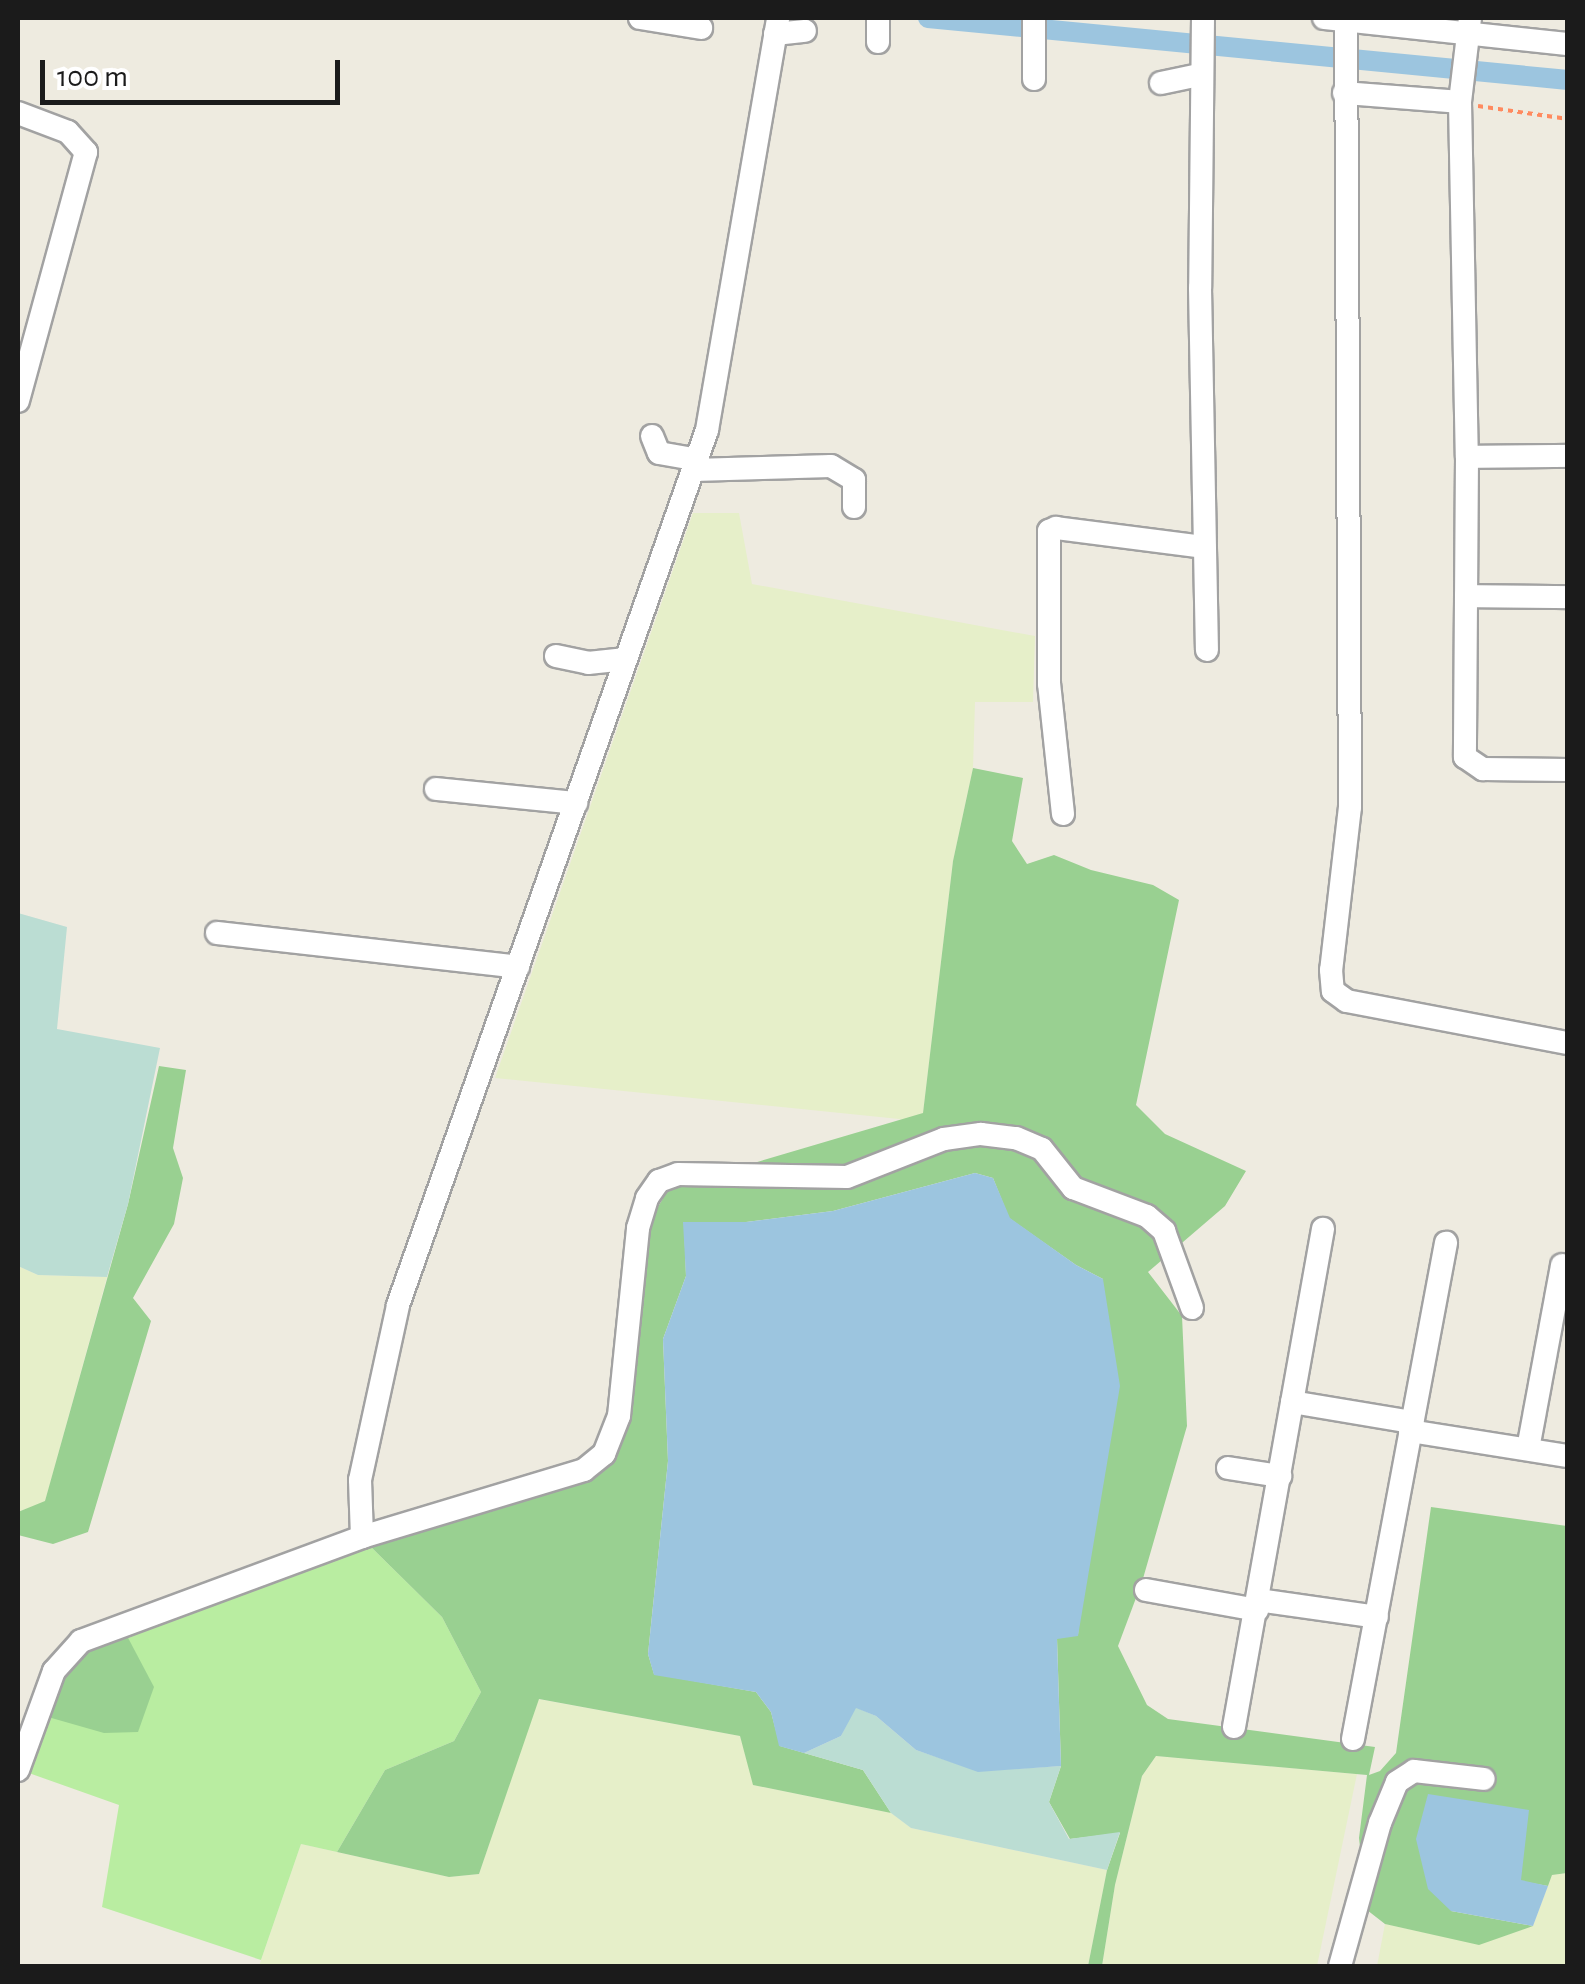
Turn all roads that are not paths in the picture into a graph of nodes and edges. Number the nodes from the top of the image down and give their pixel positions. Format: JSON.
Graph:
{"nodes":[{"id":1,"x":640,"y":18,"type":"edge"},
{"id":2,"x":1203,"y":20,"type":"edge"},
{"id":3,"x":777,"y":24,"type":"edge"},
{"id":4,"x":1338,"y":24,"type":"edge"},
{"id":5,"x":1033,"y":27,"type":"edge"},
{"id":6,"x":700,"y":28,"type":"dead end"},
{"id":7,"x":805,"y":31,"type":"dead end"},
{"id":8,"x":1468,"y":32,"type":"edge"},
{"id":9,"x":1568,"y":44,"type":"edge"},
{"id":10,"x":1201,"y":67,"type":"junction"},
{"id":11,"x":1034,"y":79,"type":"dead end"},
{"id":12,"x":1161,"y":83,"type":"dead end"},
{"id":13,"x":1344,"y":85,"type":"junction"},
{"id":14,"x":1460,"y":96,"type":"junction"},
{"id":15,"x":18,"y":114,"type":"edge"},
{"id":16,"x":18,"y":401,"type":"edge"},
{"id":17,"x":652,"y":436,"type":"dead end"},
{"id":18,"x":1568,"y":456,"type":"edge"},
{"id":19,"x":1467,"y":457,"type":"junction"},
{"id":20,"x":686,"y":461,"type":"junction"},
{"id":21,"x":854,"y":506,"type":"dead end"},
{"id":22,"x":1204,"y":547,"type":"junction"},
{"id":23,"x":1466,"y":596,"type":"junction"},
{"id":24,"x":1568,"y":597,"type":"edge"},
{"id":25,"x":1207,"y":650,"type":"dead end"},
{"id":26,"x":556,"y":656,"type":"dead end"},
{"id":27,"x":626,"y":659,"type":"junction"},
{"id":28,"x":1568,"y":770,"type":"edge"},
{"id":29,"x":436,"y":789,"type":"dead end"},
{"id":30,"x":576,"y":804,"type":"junction"},
{"id":31,"x":1063,"y":814,"type":"dead end"},
{"id":32,"x":217,"y":933,"type":"dead end"},
{"id":33,"x":518,"y":967,"type":"junction"},
{"id":34,"x":1568,"y":1042,"type":"edge"},
{"id":35,"x":1323,"y":1230,"type":"dead end"},
{"id":36,"x":1446,"y":1242,"type":"dead end"},
{"id":37,"x":1562,"y":1265,"type":"dead end"},
{"id":38,"x":1192,"y":1308,"type":"dead end"},
{"id":39,"x":1559,"y":1325,"type":"edge"},
{"id":40,"x":1292,"y":1402,"type":"junction"},
{"id":41,"x":1411,"y":1426,"type":"junction"},
{"id":42,"x":1528,"y":1450,"type":"junction"},
{"id":43,"x":1568,"y":1456,"type":"edge"},
{"id":44,"x":1228,"y":1468,"type":"dead end"},
{"id":45,"x":1280,"y":1476,"type":"junction"},
{"id":46,"x":362,"y":1537,"type":"junction"},
{"id":47,"x":1146,"y":1590,"type":"dead end"},
{"id":48,"x":1258,"y":1604,"type":"junction"},
{"id":49,"x":1377,"y":1617,"type":"junction"},
{"id":50,"x":1234,"y":1727,"type":"dead end"},
{"id":51,"x":1353,"y":1740,"type":"dead end"},
{"id":52,"x":18,"y":1770,"type":"edge"},
{"id":53,"x":1484,"y":1778,"type":"dead end"},
{"id":54,"x":1340,"y":1966,"type":"edge"}],
"edges":[{"from":1,"to":6,"type":"street"},
{"from":2,"to":10,"type":"street"},
{"from":3,"to":7,"type":"street"},
{"from":3,"to":20,"type":"street"},
{"from":4,"to":8,"type":"street"},
{"from":4,"to":13,"type":"street"},
{"from":5,"to":11,"type":"street"},
{"from":8,"to":9,"type":"street"},
{"from":8,"to":14,"type":"street"},
{"from":10,"to":12,"type":"street"},
{"from":10,"to":22,"type":"street"},
{"from":13,"to":14,"type":"street"},
{"from":13,"to":34,"type":"street"},
{"from":14,"to":19,"type":"street"},
{"from":15,"to":16,"type":"street"},
{"from":17,"to":20,"type":"street"},
{"from":18,"to":19,"type":"street"},
{"from":19,"to":23,"type":"street"},
{"from":20,"to":21,"type":"street"},
{"from":20,"to":27,"type":"street"},
{"from":22,"to":25,"type":"street"},
{"from":22,"to":31,"type":"street"},
{"from":23,"to":24,"type":"street"},
{"from":23,"to":28,"type":"street"},
{"from":26,"to":27,"type":"street"},
{"from":27,"to":30,"type":"street"},
{"from":29,"to":30,"type":"street"},
{"from":30,"to":33,"type":"street"},
{"from":32,"to":33,"type":"street"},
{"from":33,"to":46,"type":"street"},
{"from":35,"to":40,"type":"street"},
{"from":36,"to":41,"type":"street"},
{"from":37,"to":39,"type":"street"},
{"from":38,"to":46,"type":"street"},
{"from":39,"to":42,"type":"street"},
{"from":40,"to":41,"type":"street"},
{"from":40,"to":45,"type":"street"},
{"from":41,"to":42,"type":"street"},
{"from":41,"to":49,"type":"street"},
{"from":42,"to":43,"type":"street"},
{"from":44,"to":45,"type":"street"},
{"from":45,"to":48,"type":"street"},
{"from":46,"to":52,"type":"street"},
{"from":47,"to":48,"type":"street"},
{"from":48,"to":49,"type":"street"},
{"from":48,"to":50,"type":"street"},
{"from":49,"to":51,"type":"street"},
{"from":53,"to":54,"type":"street"}]}
